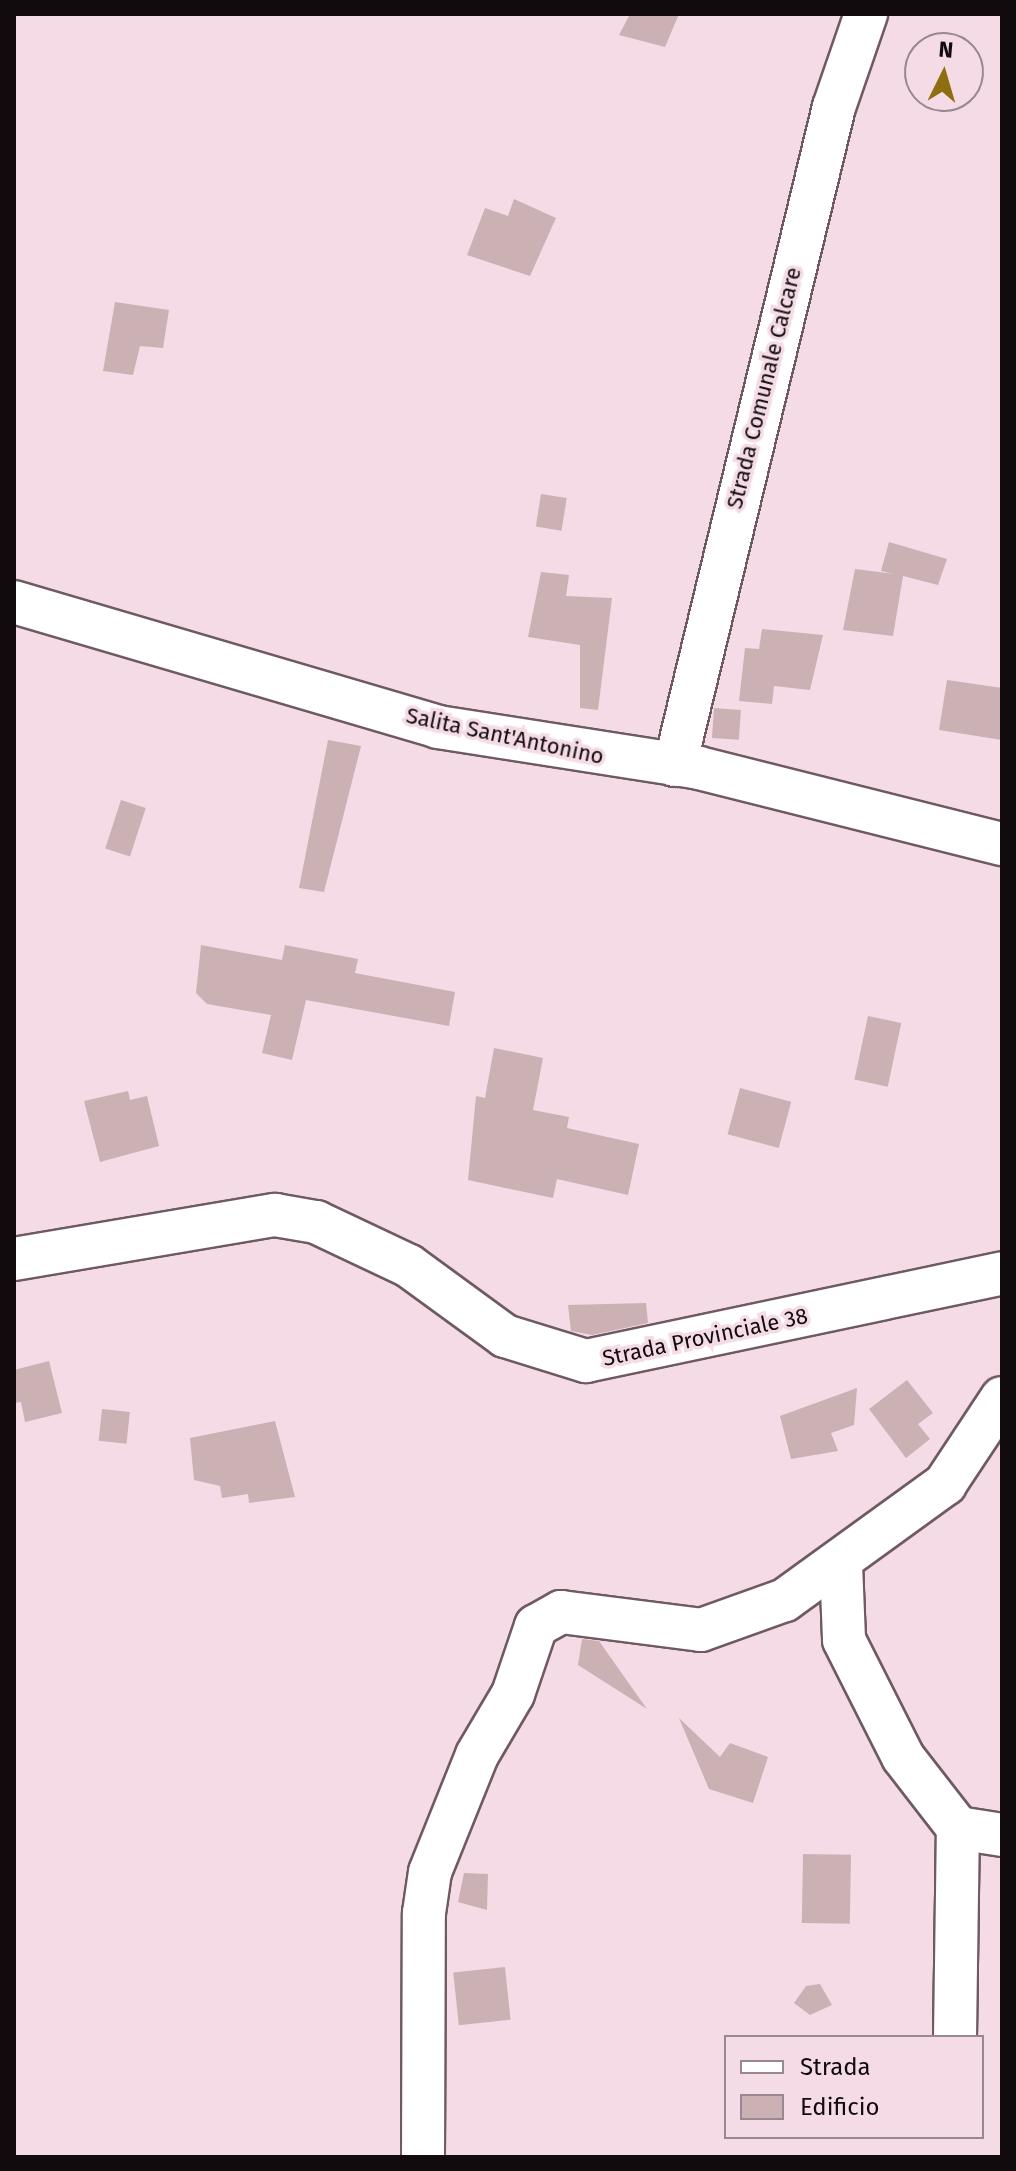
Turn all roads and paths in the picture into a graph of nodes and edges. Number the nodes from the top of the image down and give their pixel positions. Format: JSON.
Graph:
{"nodes":[{"id":1,"x":866,"y":14,"type":"edge"},
{"id":2,"x":14,"y":602,"type":"edge"},
{"id":3,"x":675,"y":765,"type":"junction"},
{"id":4,"x":1002,"y":844,"type":"edge"},
{"id":5,"x":14,"y":1259,"type":"edge"},
{"id":6,"x":1002,"y":1273,"type":"edge"},
{"id":7,"x":1002,"y":1398,"type":"edge"},
{"id":8,"x":841,"y":1564,"type":"junction"},
{"id":9,"x":958,"y":1828,"type":"junction"},
{"id":10,"x":1002,"y":1835,"type":"edge"},
{"id":11,"x":955,"y":2035,"type":"edge"},
{"id":12,"x":423,"y":2157,"type":"edge"}],
"edges":[{"from":1,"to":3,"type":"street","name":"Strada Comunale Calcare"},
{"from":2,"to":3,"type":"street","name":"Salita Sant'Antonino"},
{"from":3,"to":4,"type":"street","name":"Salita Sant'Antonino"},
{"from":5,"to":6,"type":"street","name":"Strada Provinciale 38"},
{"from":7,"to":8,"type":"street"},
{"from":8,"to":9,"type":"street"},
{"from":8,"to":12,"type":"street"},
{"from":9,"to":10,"type":"street"},
{"from":9,"to":11,"type":"street"}]}
